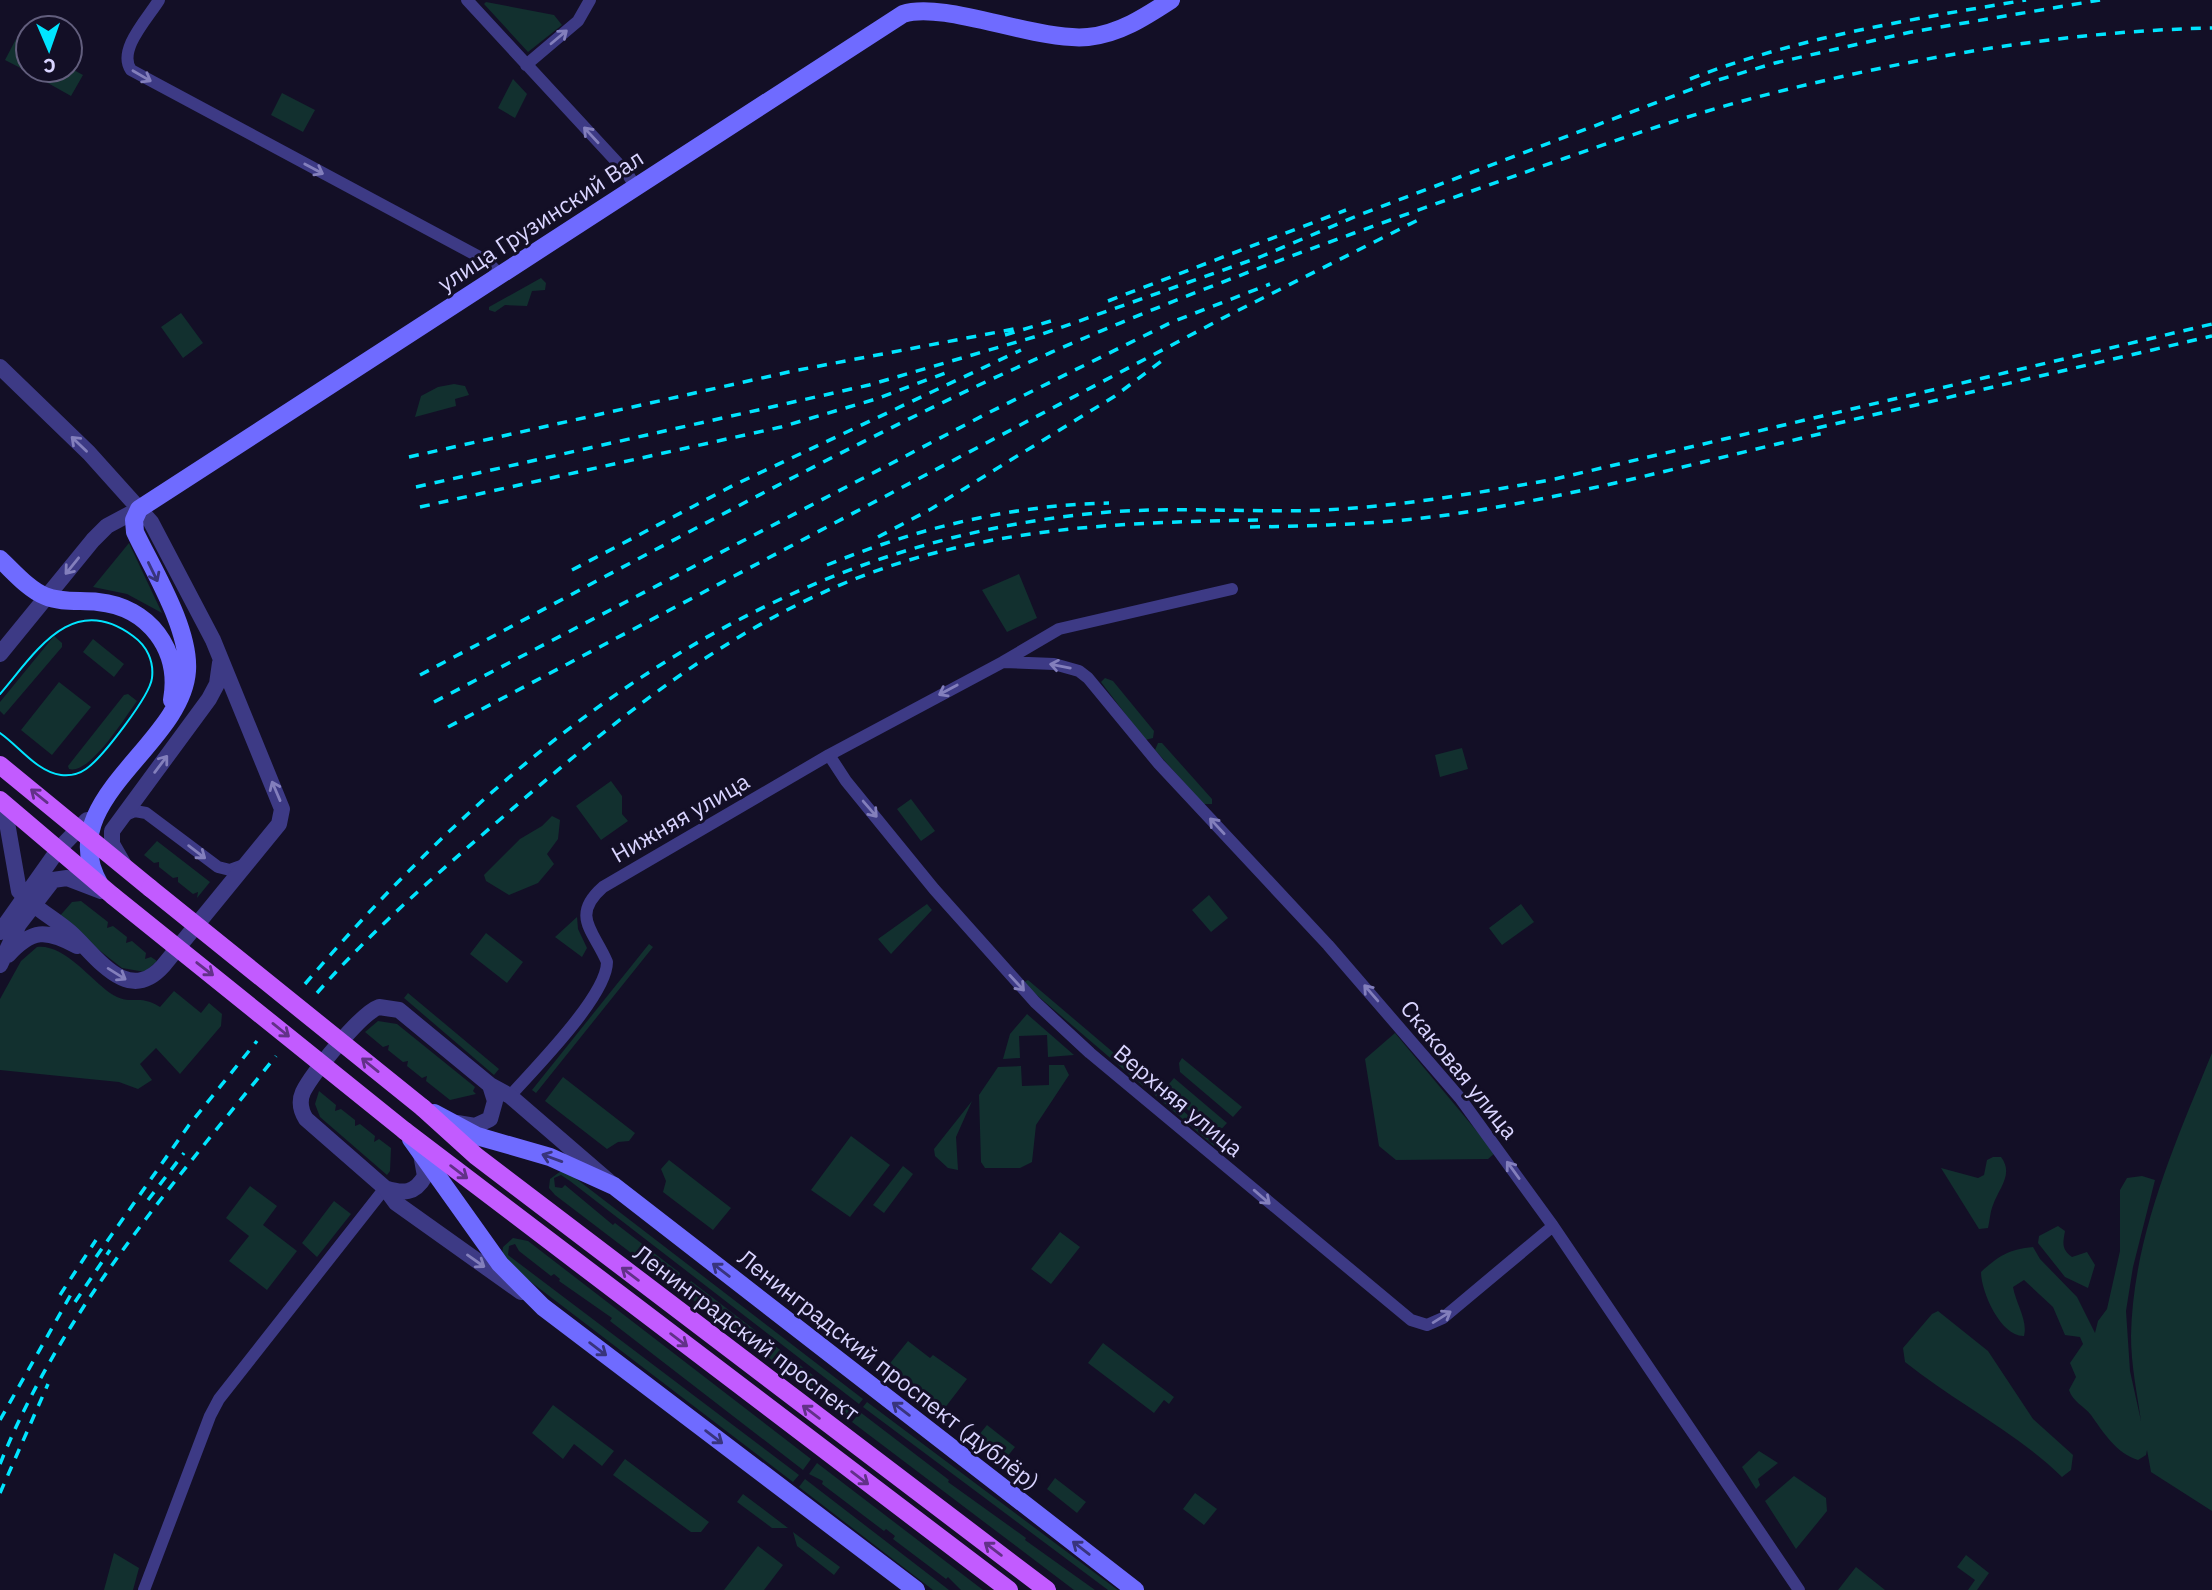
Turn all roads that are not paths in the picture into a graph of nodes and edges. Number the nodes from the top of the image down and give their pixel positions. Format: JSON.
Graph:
{"nodes":[{"id":1,"x":159,"y":0,"type":"edge"},
{"id":2,"x":467,"y":0,"type":"edge"},
{"id":3,"x":590,"y":0,"type":"edge"},
{"id":4,"x":1171,"y":0,"type":"edge"},
{"id":5,"x":900,"y":7,"type":"edge"},
{"id":6,"x":526,"y":65,"type":"junction"},
{"id":7,"x":635,"y":186,"type":"junction"},
{"id":8,"x":500,"y":275,"type":"junction"},
{"id":9,"x":0,"y":367,"type":"edge"},
{"id":10,"x":139,"y":509,"type":"junction"},
{"id":11,"x":0,"y":559,"type":"edge"},
{"id":12,"x":1232,"y":589,"type":"dead end"},
{"id":13,"x":46,"y":597,"type":"junction"},
{"id":14,"x":217,"y":651,"type":"junction"},
{"id":15,"x":0,"y":654,"type":"edge"},
{"id":16,"x":1006,"y":663,"type":"junction"},
{"id":17,"x":169,"y":714,"type":"junction"},
{"id":18,"x":829,"y":755,"type":"junction"},
{"id":19,"x":0,"y":765,"type":"edge"},
{"id":20,"x":0,"y":801,"type":"edge"},
{"id":21,"x":120,"y":818,"type":"junction"},
{"id":22,"x":83,"y":833,"type":"junction"},
{"id":23,"x":58,"y":850,"type":"junction"},
{"id":24,"x":244,"y":865,"type":"junction"},
{"id":25,"x":131,"y":873,"type":"junction"},
{"id":26,"x":106,"y":890,"type":"junction"},
{"id":27,"x":28,"y":900,"type":"junction"},
{"id":28,"x":0,"y":932,"type":"edge"},
{"id":29,"x":91,"y":954,"type":"junction"},
{"id":30,"x":1,"y":964,"type":"edge"},
{"id":31,"x":490,"y":1085,"type":"junction"},
{"id":32,"x":510,"y":1096,"type":"junction"},
{"id":33,"x":424,"y":1108,"type":"junction"},
{"id":34,"x":490,"y":1119,"type":"junction"},
{"id":35,"x":447,"y":1120,"type":"junction"},
{"id":36,"x":410,"y":1137,"type":"junction"},
{"id":37,"x":614,"y":1186,"type":"junction"},
{"id":38,"x":385,"y":1188,"type":"junction"},
{"id":39,"x":1553,"y":1226,"type":"junction"},
{"id":40,"x":544,"y":1307,"type":"junction"},
{"id":41,"x":147,"y":1588,"type":"edge"},
{"id":42,"x":916,"y":1590,"type":"edge"},
{"id":43,"x":1009,"y":1590,"type":"edge"},
{"id":44,"x":1047,"y":1590,"type":"edge"},
{"id":45,"x":1135,"y":1590,"type":"edge"},
{"id":46,"x":1799,"y":1590,"type":"edge"}],
"edges":[{"from":1,"to":8,"type":"street","one_way":true},
{"from":2,"to":6,"type":"street"},
{"from":6,"to":3,"type":"street","one_way":true},
{"from":4,"to":5,"type":"main road","name":"улица Грузинский Вал"},
{"from":5,"to":7,"type":"main road","name":"улица Грузинский Вал"},
{"from":7,"to":6,"type":"street","one_way":true},
{"from":7,"to":8,"type":"main road","name":"улица Грузинский Вал"},
{"from":8,"to":10,"type":"main road","name":"улица Грузинский Вал"},
{"from":10,"to":9,"type":"street","one_way":true},
{"from":10,"to":13,"type":"street","name":"улица Грузинский Вал","one_way":true},
{"from":10,"to":14,"type":"street"},
{"from":10,"to":17,"type":"main road","one_way":true},
{"from":11,"to":13,"type":"main road"},
{"from":12,"to":16,"type":"street","name":"Нижняя улица"},
{"from":13,"to":15,"type":"street","name":"улица Грузинский Вал"},
{"from":13,"to":17,"type":"main road"},
{"from":21,"to":14,"type":"street","one_way":true},
{"from":24,"to":14,"type":"street","one_way":true},
{"from":16,"to":18,"type":"street","name":"Нижняя улица","one_way":true},
{"from":39,"to":16,"type":"street","name":"Скаковая улица","one_way":true},
{"from":17,"to":22,"type":"main road"},
{"from":18,"to":32,"type":"street","name":"Нижняя улица"},
{"from":18,"to":39,"type":"street","name":"Верхняя улица","one_way":true},
{"from":22,"to":19,"type":"main road","name":"Ленинградский проспект","one_way":true},
{"from":20,"to":23,"type":"main road","name":"Ленинградский проспект"},
{"from":20,"to":27,"type":"street"},
{"from":21,"to":24,"type":"street","one_way":true},
{"from":21,"to":25,"type":"street"},
{"from":22,"to":23,"type":"street"},
{"from":22,"to":25,"type":"main road","name":"Ленинградский проспект"},
{"from":22,"to":26,"type":"main road"},
{"from":23,"to":26,"type":"main road","name":"Ленинградский проспект"},
{"from":23,"to":27,"type":"street"},
{"from":29,"to":24,"type":"street","one_way":true},
{"from":33,"to":25,"type":"main road","name":"Ленинградский проспект","one_way":true,"bridge":true},
{"from":26,"to":27,"type":"street"},
{"from":26,"to":36,"type":"main road","name":"Ленинградский проспект","one_way":true,"bridge":true},
{"from":27,"to":28,"type":"street"},
{"from":27,"to":29,"type":"street"},
{"from":27,"to":30,"type":"street"},
{"from":29,"to":30,"type":"street"},
{"from":31,"to":32,"type":"street","name":"Ленинградский проспект (дублёр)"},
{"from":31,"to":34,"type":"street"},
{"from":31,"to":38,"type":"street","name":"Ленинградский проспект (дублёр)"},
{"from":32,"to":34,"type":"street"},
{"from":32,"to":37,"type":"street","name":"Ленинградский проспект (дублёр)"},
{"from":33,"to":35,"type":"main road","name":"Ленинградский проспект (дублёр)"},
{"from":44,"to":33,"type":"main road","name":"Ленинградский проспект","one_way":true},
{"from":34,"to":35,"type":"street"},
{"from":37,"to":35,"type":"main road","name":"Ленинградский проспект (дублёр)","one_way":true},
{"from":36,"to":38,"type":"street"},
{"from":36,"to":40,"type":"main road","name":"Ленинградский проспект (дублёр)"},
{"from":36,"to":43,"type":"main road","name":"Ленинградский проспект","one_way":true},
{"from":45,"to":37,"type":"main road","name":"Ленинградский проспект (дублёр)","one_way":true},
{"from":38,"to":40,"type":"street","name":"Ленинградский проспект (дублёр)","one_way":true},
{"from":38,"to":41,"type":"street"},
{"from":39,"to":46,"type":"street","name":"Скаковая улица"},
{"from":40,"to":42,"type":"main road","name":"Ленинградский проспект (дублёр)","one_way":true}]}
